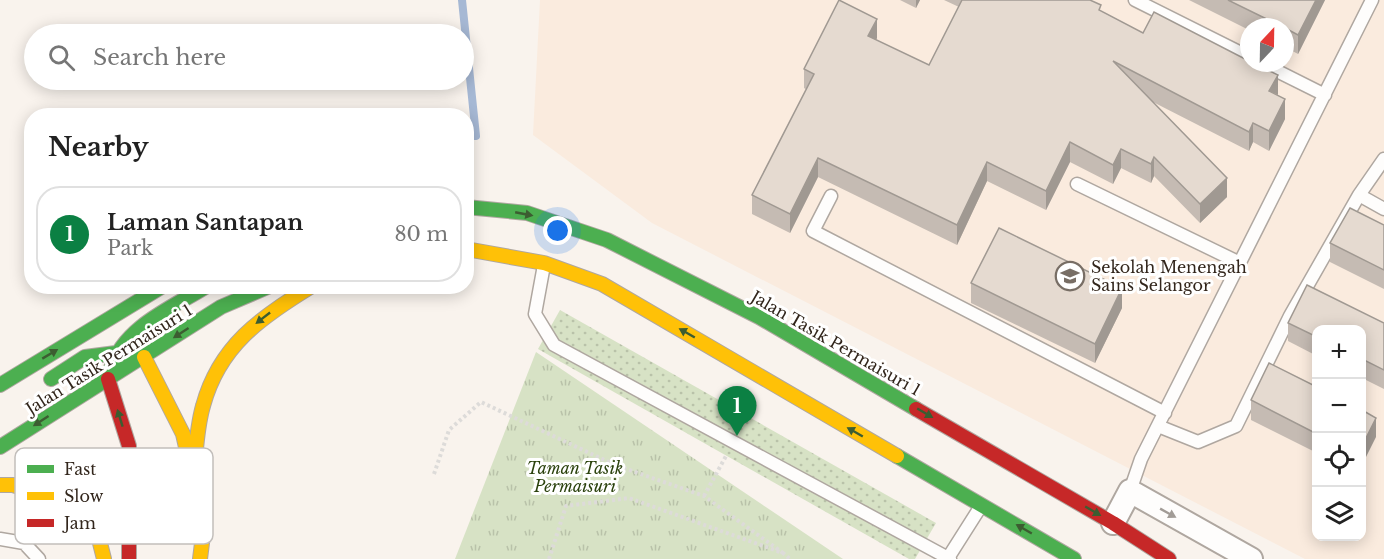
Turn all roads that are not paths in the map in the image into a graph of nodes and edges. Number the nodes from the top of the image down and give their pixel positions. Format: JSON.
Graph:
{"nodes":[{"id":1,"x":1135,"y":0,"type":"edge"},
{"id":2,"x":1372,"y":0,"type":"edge"},
{"id":3,"x":1240,"y":52,"type":"edge"},
{"id":4,"x":1280,"y":72,"type":"edge"},
{"id":5,"x":1325,"y":94,"type":"junction"},
{"id":6,"x":1384,"y":159,"type":"edge"},
{"id":7,"x":1077,"y":184,"type":"dead end"},
{"id":8,"x":1359,"y":195,"type":"junction"},
{"id":9,"x":831,"y":196,"type":"dead end"},
{"id":10,"x":474,"y":208,"type":"edge"},
{"id":11,"x":1384,"y":208,"type":"edge"},
{"id":12,"x":474,"y":250,"type":"edge"},
{"id":13,"x":544,"y":263,"type":"junction"},
{"id":14,"x":1240,"y":263,"type":"junction"},
{"id":15,"x":150,"y":294,"type":"edge"},
{"id":16,"x":194,"y":294,"type":"edge"},
{"id":17,"x":251,"y":294,"type":"edge"},
{"id":18,"x":299,"y":294,"type":"edge"},
{"id":19,"x":116,"y":353,"type":"junction"},
{"id":20,"x":144,"y":357,"type":"junction"},
{"id":21,"x":108,"y":379,"type":"junction"},
{"id":22,"x":0,"y":385,"type":"edge"},
{"id":23,"x":38,"y":386,"type":"dead end"},
{"id":24,"x":1165,"y":412,"type":"junction"},
{"id":25,"x":1158,"y":426,"type":"junction"},
{"id":26,"x":0,"y":447,"type":"edge"},
{"id":27,"x":129,"y":448,"type":"edge"},
{"id":28,"x":186,"y":448,"type":"edge"},
{"id":29,"x":197,"y":448,"type":"edge"},
{"id":30,"x":0,"y":485,"type":"edge"},
{"id":31,"x":15,"y":486,"type":"edge"},
{"id":32,"x":1130,"y":491,"type":"junction"},
{"id":33,"x":981,"y":505,"type":"junction"},
{"id":34,"x":1113,"y":523,"type":"junction"},
{"id":35,"x":0,"y":539,"type":"edge"},
{"id":36,"x":15,"y":542,"type":"edge"},
{"id":37,"x":25,"y":544,"type":"edge"},
{"id":38,"x":100,"y":544,"type":"edge"},
{"id":39,"x":202,"y":544,"type":"edge"},
{"id":40,"x":949,"y":558,"type":"edge"},
{"id":41,"x":39,"y":559,"type":"edge"},
{"id":42,"x":104,"y":559,"type":"edge"},
{"id":43,"x":200,"y":559,"type":"edge"},
{"id":44,"x":1074,"y":559,"type":"edge"},
{"id":45,"x":1169,"y":559,"type":"edge"},
{"id":46,"x":1251,"y":559,"type":"edge"}],
"edges":[{"from":1,"to":3,"type":"lane"},
{"from":2,"to":5,"type":"lane"},
{"from":4,"to":5,"type":"lane"},
{"from":5,"to":14,"type":"lane"},
{"from":6,"to":8,"type":"lane"},
{"from":7,"to":14,"type":"lane"},
{"from":8,"to":11,"type":"lane"},
{"from":8,"to":25,"type":"lane"},
{"from":9,"to":24,"type":"lane"},
{"from":10,"to":34,"type":"main road","name":"Jalan Tasik Permaisuri 1","one_way":true},
{"from":12,"to":13,"type":"main road"},
{"from":33,"to":13,"type":"main road","one_way":true},
{"from":13,"to":40,"type":"lane"},
{"from":14,"to":24,"type":"lane"},
{"from":22,"to":15,"type":"main road","name":"Jalan Tasik Permaisuri 1","one_way":true},
{"from":16,"to":19,"type":"main road"},
{"from":17,"to":20,"type":"main road","name":"Jalan Tasik Permaisuri 1","one_way":true},
{"from":18,"to":29,"type":"main road","one_way":true},
{"from":19,"to":20,"type":"main road"},
{"from":19,"to":21,"type":"main road"},
{"from":19,"to":23,"type":"main road"},
{"from":20,"to":21,"type":"main road","name":"Jalan Tasik Permaisuri 1"},
{"from":20,"to":28,"type":"main road"},
{"from":21,"to":26,"type":"main road","name":"Jalan Tasik Permaisuri 1","one_way":true},
{"from":27,"to":21,"type":"main road","one_way":true},
{"from":24,"to":25,"type":"lane"},
{"from":25,"to":32,"type":"lane"},
{"from":30,"to":31,"type":"main road"},
{"from":32,"to":34,"type":"street"},
{"from":32,"to":46,"type":"street","one_way":true},
{"from":33,"to":40,"type":"lane"},
{"from":44,"to":33,"type":"main road","one_way":true},
{"from":34,"to":45,"type":"main road","name":"Jalan Tasik Permaisuri 1"},
{"from":35,"to":36,"type":"lane"},
{"from":37,"to":41,"type":"lane"},
{"from":38,"to":42,"type":"main road"},
{"from":39,"to":43,"type":"main road"}]}
